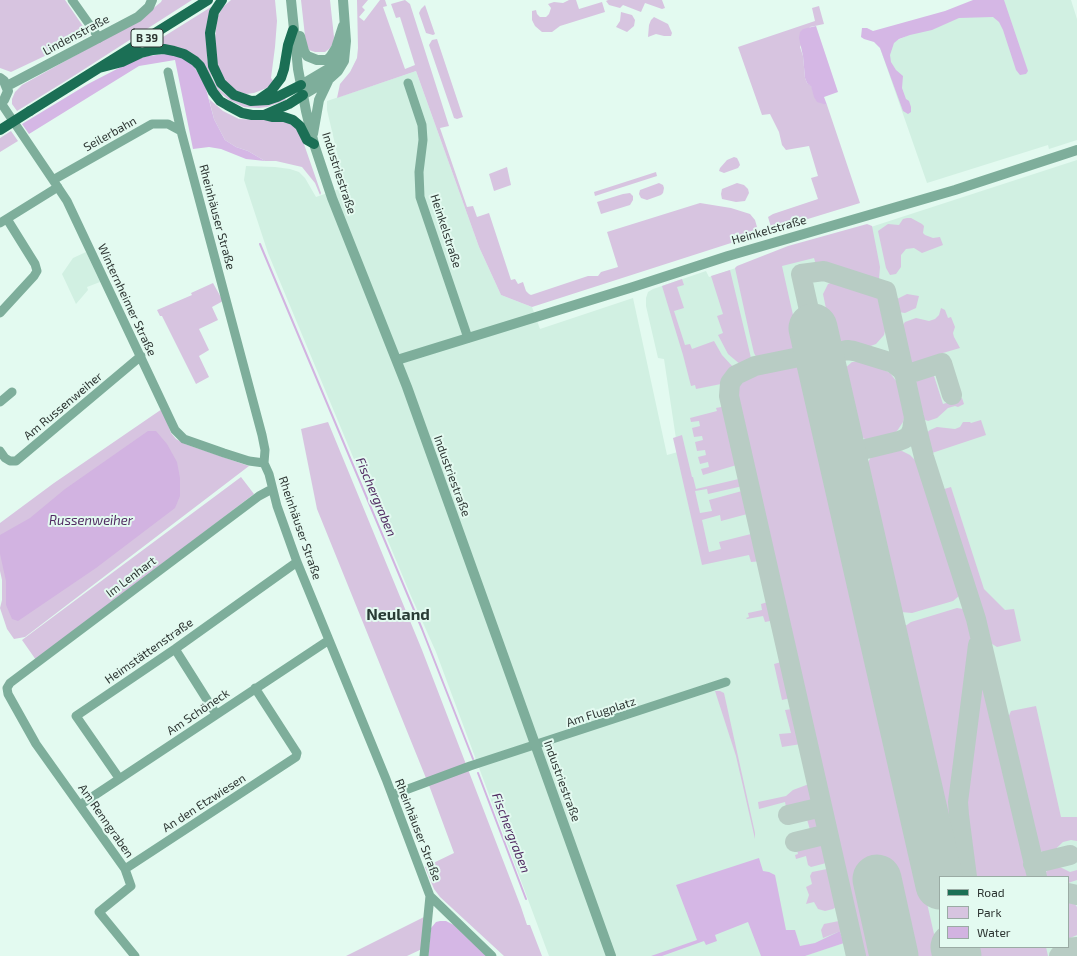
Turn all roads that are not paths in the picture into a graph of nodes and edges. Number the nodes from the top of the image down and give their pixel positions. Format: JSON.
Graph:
{"nodes":[{"id":1,"x":72,"y":0,"type":"edge"},
{"id":2,"x":152,"y":0,"type":"edge"},
{"id":3,"x":208,"y":0,"type":"edge"},
{"id":4,"x":222,"y":0,"type":"edge"},
{"id":5,"x":291,"y":0,"type":"edge"},
{"id":6,"x":343,"y":0,"type":"edge"},
{"id":7,"x":292,"y":14,"type":"junction"},
{"id":8,"x":344,"y":22,"type":"junction"},
{"id":9,"x":293,"y":30,"type":"junction"},
{"id":10,"x":99,"y":38,"type":"junction"},
{"id":11,"x":346,"y":50,"type":"junction"},
{"id":12,"x":99,"y":68,"type":"junction"},
{"id":13,"x":168,"y":72,"type":"dead end"},
{"id":14,"x":0,"y":78,"type":"edge"},
{"id":15,"x":328,"y":80,"type":"junction"},
{"id":16,"x":408,"y":83,"type":"dead end"},
{"id":17,"x":301,"y":84,"type":"junction"},
{"id":18,"x":7,"y":86,"type":"junction"},
{"id":19,"x":303,"y":96,"type":"junction"},
{"id":20,"x":255,"y":101,"type":"junction"},
{"id":21,"x":0,"y":103,"type":"edge"},
{"id":22,"x":264,"y":115,"type":"junction"},
{"id":23,"x":0,"y":130,"type":"edge"},
{"id":24,"x":181,"y":131,"type":"junction"},
{"id":25,"x":313,"y":140,"type":"junction"},
{"id":26,"x":1077,"y":150,"type":"edge"},
{"id":27,"x":56,"y":183,"type":"junction"},
{"id":28,"x":4,"y":221,"type":"edge"},
{"id":29,"x":0,"y":313,"type":"edge"},
{"id":30,"x":468,"y":338,"type":"junction"},
{"id":31,"x":141,"y":356,"type":"junction"},
{"id":32,"x":397,"y":360,"type":"junction"},
{"id":33,"x":12,"y":392,"type":"dead end"},
{"id":34,"x":0,"y":402,"type":"edge"},
{"id":35,"x":0,"y":451,"type":"edge"},
{"id":36,"x":264,"y":463,"type":"junction"},
{"id":37,"x":272,"y":490,"type":"junction"},
{"id":38,"x":297,"y":562,"type":"junction"},
{"id":39,"x":329,"y":640,"type":"junction"},
{"id":40,"x":175,"y":649,"type":"junction"},
{"id":41,"x":726,"y":682,"type":"dead end"},
{"id":42,"x":7,"y":688,"type":"joint"},
{"id":43,"x":255,"y":688,"type":"junction"},
{"id":44,"x":216,"y":714,"type":"junction"},
{"id":45,"x":535,"y":745,"type":"junction"},
{"id":46,"x":119,"y":778,"type":"junction"},
{"id":47,"x":392,"y":795,"type":"junction"},
{"id":48,"x":80,"y":805,"type":"junction"},
{"id":49,"x":125,"y":870,"type":"junction"},
{"id":50,"x":430,"y":896,"type":"junction"},
{"id":51,"x":135,"y":956,"type":"edge"},
{"id":52,"x":424,"y":956,"type":"edge"},
{"id":53,"x":492,"y":956,"type":"edge"},
{"id":54,"x":610,"y":956,"type":"edge"}],
"edges":[{"from":1,"to":10,"type":"street"},
{"from":2,"to":10,"type":"street","name":"Lindenstraße"},
{"from":3,"to":12,"type":"main road","number":"B 39"},
{"from":4,"to":20,"type":"main road"},
{"from":5,"to":7,"type":"street","name":"Industriestraße"},
{"from":6,"to":8,"type":"street"},
{"from":7,"to":8,"type":"street"},
{"from":7,"to":9,"type":"street","name":"Industriestraße"},
{"from":8,"to":11,"type":"street"},
{"from":9,"to":17,"type":"street","name":"Industriestraße"},
{"from":9,"to":20,"type":"main road"},
{"from":10,"to":18,"type":"street","name":"Lindenstraße"},
{"from":11,"to":15,"type":"street"},
{"from":11,"to":17,"type":"street"},
{"from":12,"to":22,"type":"main road"},
{"from":12,"to":23,"type":"main road","number":"B 39","bridge":true},
{"from":13,"to":24,"type":"street","name":"Rheinhäuser Straße"},
{"from":14,"to":18,"type":"street"},
{"from":15,"to":19,"type":"street"},
{"from":15,"to":25,"type":"street"},
{"from":16,"to":30,"type":"street","name":"Heinkelstraße"},
{"from":17,"to":19,"type":"street","name":"Industriestraße"},
{"from":17,"to":20,"type":"main road"},
{"from":18,"to":21,"type":"street"},
{"from":19,"to":22,"type":"main road"},
{"from":19,"to":25,"type":"street","name":"Industriestraße"},
{"from":21,"to":27,"type":"street","name":"Winternheimer Straße"},
{"from":22,"to":25,"type":"main road"},
{"from":24,"to":27,"type":"street","name":"Seilerbahn"},
{"from":24,"to":36,"type":"street","name":"Rheinhäuser Straße"},
{"from":25,"to":32,"type":"street","name":"Industriestraße"},
{"from":26,"to":30,"type":"street","name":"Heinkelstraße"},
{"from":27,"to":28,"type":"street","name":"Seilerbahn"},
{"from":27,"to":31,"type":"street","name":"Winternheimer Straße"},
{"from":28,"to":29,"type":"street"},
{"from":30,"to":32,"type":"street","name":"Heinkelstraße"},
{"from":31,"to":35,"type":"street","name":"Am Russenweiher"},
{"from":31,"to":36,"type":"street","name":"Winternheimer Straße"},
{"from":32,"to":45,"type":"street","name":"Industriestraße"},
{"from":33,"to":34,"type":"street"},
{"from":36,"to":37,"type":"street","name":"Rheinhäuser Straße"},
{"from":37,"to":38,"type":"street","name":"Rheinhäuser Straße"},
{"from":37,"to":42,"type":"street","name":"Im Lenhart"},
{"from":38,"to":39,"type":"street","name":"Rheinhäuser Straße"},
{"from":38,"to":40,"type":"street","name":"Heimstättenstraße"},
{"from":39,"to":43,"type":"street","name":"Am Schöneck"},
{"from":39,"to":47,"type":"street","name":"Rheinhäuser Straße"},
{"from":40,"to":44,"type":"street"},
{"from":40,"to":46,"type":"street","name":"Heimstättenstraße"},
{"from":41,"to":45,"type":"street","name":"Am Flugplatz"},
{"from":42,"to":48,"type":"street","name":"Am Renngraben"},
{"from":43,"to":44,"type":"street","name":"Am Schöneck"},
{"from":43,"to":49,"type":"street","name":"An den Etzwiesen"},
{"from":44,"to":46,"type":"street","name":"Am Schöneck"},
{"from":45,"to":47,"type":"street","name":"Am Flugplatz"},
{"from":45,"to":54,"type":"street","name":"Industriestraße"},
{"from":46,"to":48,"type":"street","name":"Am Schöneck"},
{"from":47,"to":50,"type":"street","name":"Rheinhäuser Straße"},
{"from":48,"to":49,"type":"street","name":"Am Renngraben"},
{"from":49,"to":51,"type":"street","name":"Am Renngraben"},
{"from":50,"to":52,"type":"street"},
{"from":50,"to":53,"type":"street","name":"Rheinhäuser Straße"}]}
